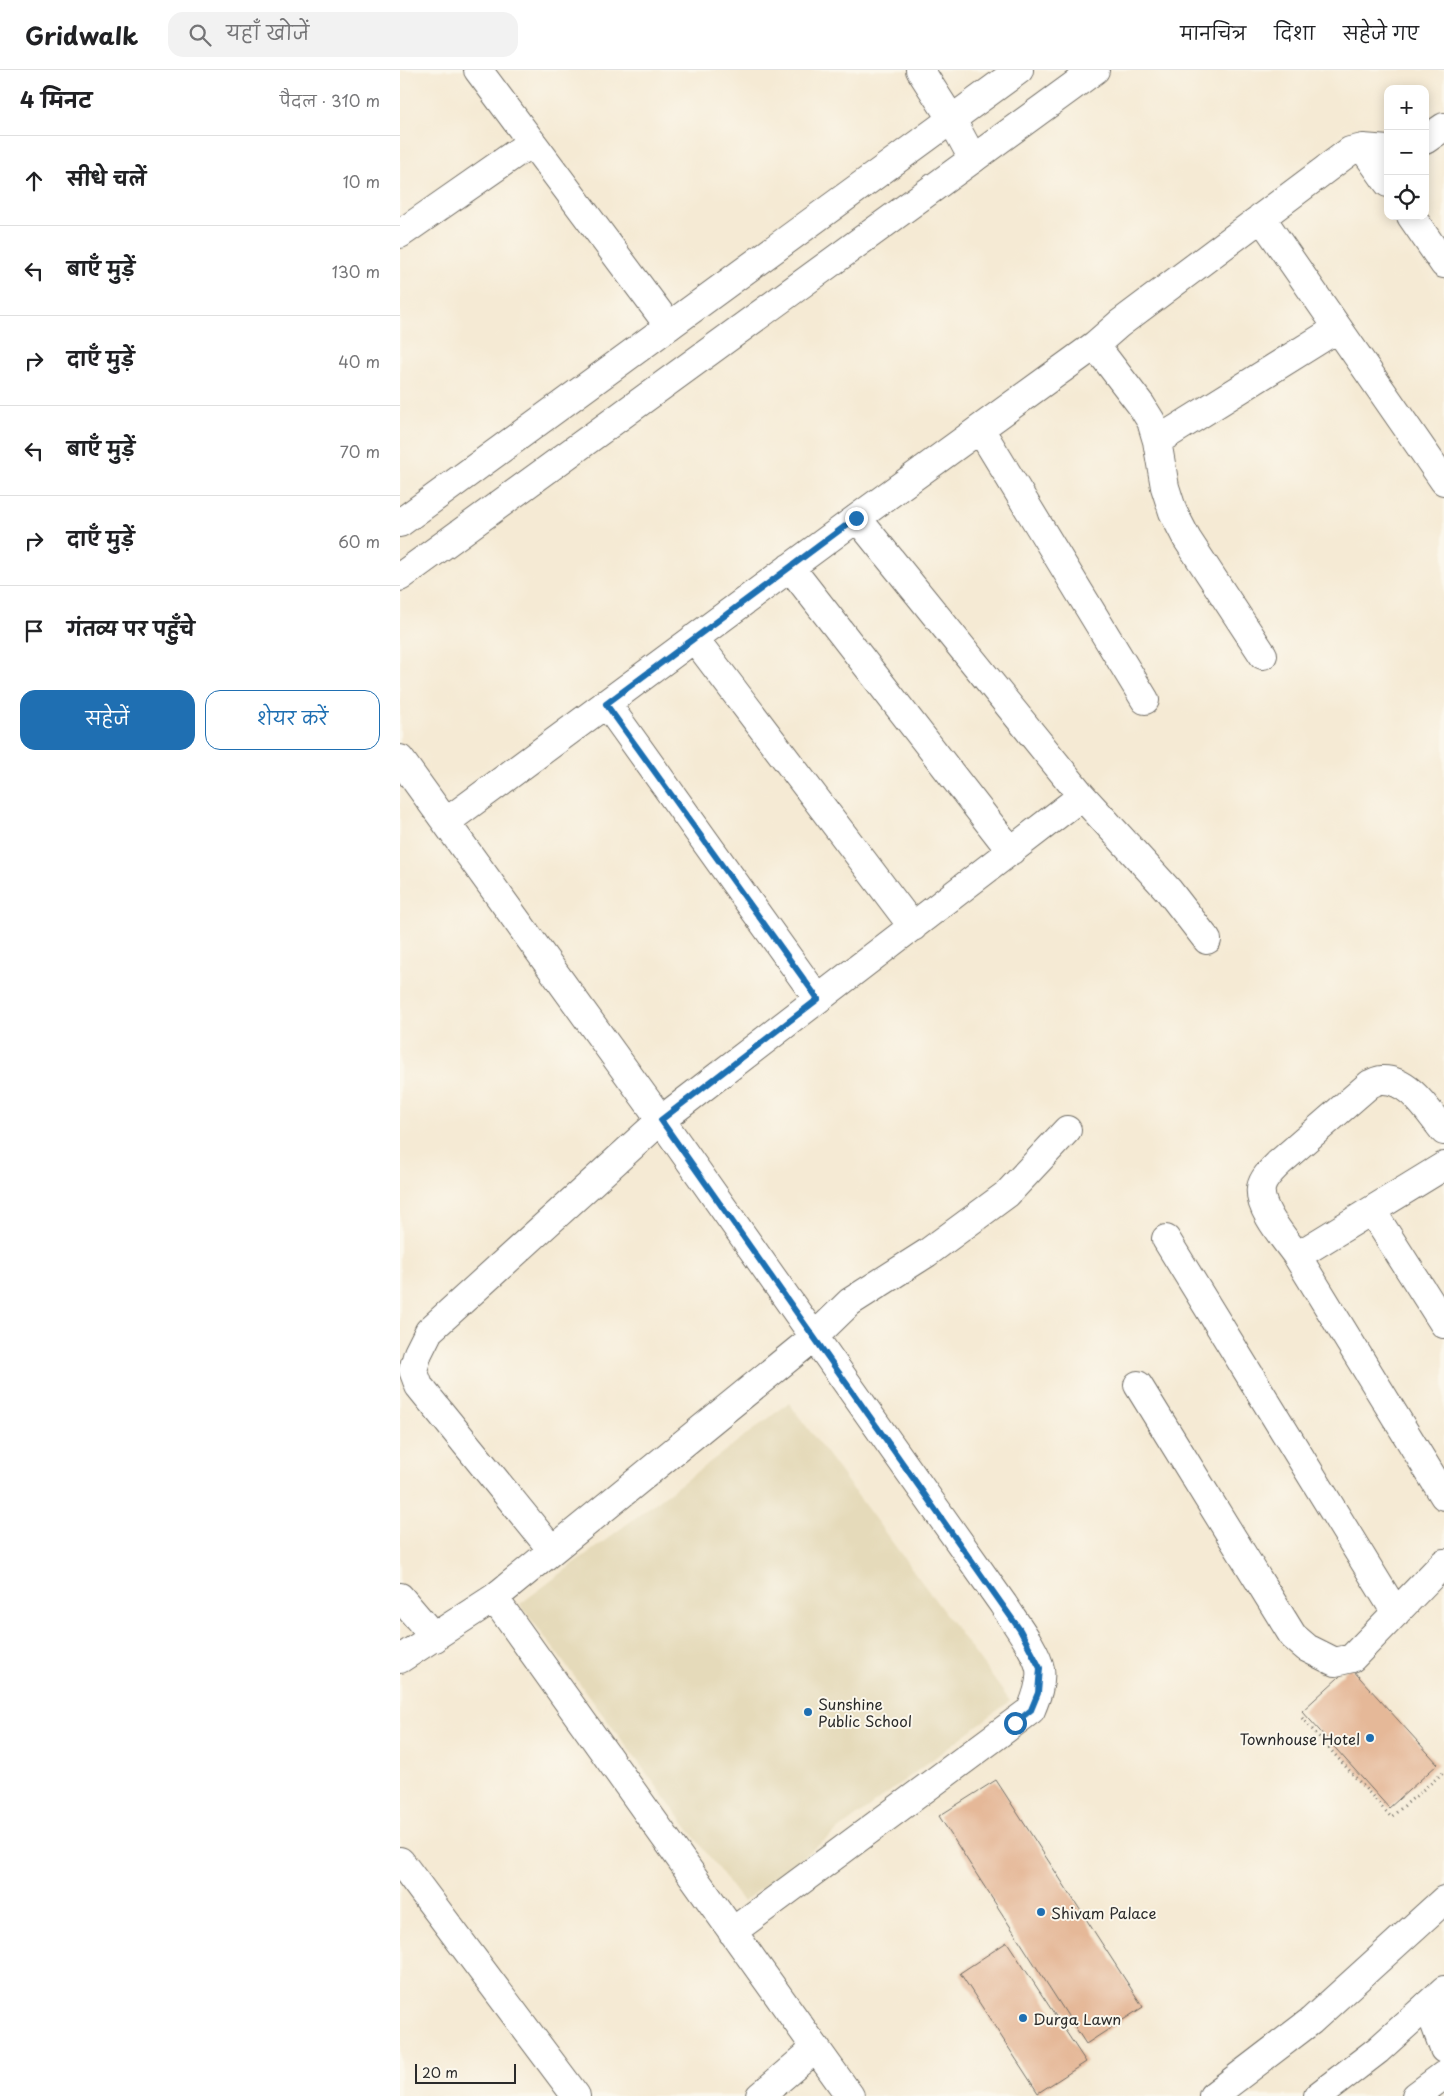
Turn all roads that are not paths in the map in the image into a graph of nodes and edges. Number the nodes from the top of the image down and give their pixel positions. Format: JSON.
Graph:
{"nodes":[{"id":1,"x":478,"y":70,"type":"edge"},
{"id":2,"x":920,"y":70,"type":"edge"},
{"id":3,"x":1019,"y":70,"type":"edge"},
{"id":4,"x":1095,"y":70,"type":"edge"},
{"id":5,"x":952,"y":120,"type":"junction"},
{"id":6,"x":1444,"y":127,"type":"edge"},
{"id":7,"x":1429,"y":137,"type":"edge"},
{"id":8,"x":532,"y":142,"type":"junction"},
{"id":9,"x":1375,"y":149,"type":"edge"},
{"id":10,"x":973,"y":159,"type":"junction"},
{"id":11,"x":1385,"y":175,"type":"edge"},
{"id":12,"x":1261,"y":217,"type":"junction"},
{"id":13,"x":1414,"y":220,"type":"edge"},
{"id":14,"x":400,"y":234,"type":"edge"},
{"id":15,"x":1444,"y":264,"type":"edge"},
{"id":16,"x":669,"y":326,"type":"junction"},
{"id":17,"x":1338,"y":328,"type":"junction"},
{"id":18,"x":1094,"y":345,"type":"junction"},
{"id":19,"x":980,"y":429,"type":"junction"},
{"id":20,"x":1157,"y":441,"type":"junction"},
{"id":21,"x":1444,"y":481,"type":"edge"},
{"id":22,"x":856,"y":518,"type":"junction"},
{"id":23,"x":400,"y":523,"type":"edge"},
{"id":24,"x":790,"y":567,"type":"junction"},
{"id":25,"x":400,"y":578,"type":"edge"},
{"id":26,"x":694,"y":638,"type":"junction"},
{"id":27,"x":1263,"y":655,"type":"dead end"},
{"id":28,"x":1145,"y":700,"type":"dead end"},
{"id":29,"x":606,"y":704,"type":"junction"},
{"id":30,"x":404,"y":771,"type":"edge"},
{"id":31,"x":1082,"y":796,"type":"junction"},
{"id":32,"x":446,"y":822,"type":"junction"},
{"id":33,"x":1011,"y":851,"type":"junction"},
{"id":34,"x":913,"y":926,"type":"junction"},
{"id":35,"x":1207,"y":940,"type":"dead end"},
{"id":36,"x":818,"y":999,"type":"junction"},
{"id":37,"x":661,"y":1120,"type":"junction"},
{"id":38,"x":1067,"y":1130,"type":"dead end"},
{"id":39,"x":1444,"y":1131,"type":"edge"},
{"id":40,"x":1444,"y":1166,"type":"edge"},
{"id":41,"x":1372,"y":1211,"type":"junction"},
{"id":42,"x":1166,"y":1239,"type":"dead end"},
{"id":43,"x":1297,"y":1256,"type":"junction"},
{"id":44,"x":1444,"y":1324,"type":"edge"},
{"id":45,"x":813,"y":1338,"type":"junction"},
{"id":46,"x":407,"y":1366,"type":"edge"},
{"id":47,"x":1138,"y":1385,"type":"dead end"},
{"id":48,"x":1444,"y":1496,"type":"edge"},
{"id":49,"x":552,"y":1550,"type":"junction"},
{"id":50,"x":1444,"y":1563,"type":"edge"},
{"id":51,"x":400,"y":1597,"type":"edge"},
{"id":52,"x":494,"y":1598,"type":"junction"},
{"id":53,"x":1396,"y":1613,"type":"junction"},
{"id":54,"x":435,"y":1638,"type":"junction"},
{"id":55,"x":400,"y":1659,"type":"edge"},
{"id":56,"x":400,"y":1861,"type":"edge"},
{"id":57,"x":1444,"y":1900,"type":"edge"},
{"id":58,"x":732,"y":1932,"type":"junction"},
{"id":59,"x":1436,"y":1998,"type":"edge"},
{"id":60,"x":1444,"y":2048,"type":"edge"},
{"id":61,"x":815,"y":2049,"type":"junction"},
{"id":62,"x":1444,"y":2075,"type":"edge"},
{"id":63,"x":576,"y":2096,"type":"edge"},
{"id":64,"x":760,"y":2096,"type":"edge"},
{"id":65,"x":850,"y":2096,"type":"edge"},
{"id":66,"x":1213,"y":2096,"type":"edge"},
{"id":67,"x":1318,"y":2096,"type":"edge"},
{"id":68,"x":1416,"y":2096,"type":"edge"}],
"edges":[{"from":1,"to":8,"type":"street"},
{"from":2,"to":5,"type":"street"},
{"from":3,"to":5,"type":"street"},
{"from":4,"to":10,"type":"street"},
{"from":5,"to":10,"type":"street"},
{"from":5,"to":16,"type":"street"},
{"from":6,"to":7,"type":"street"},
{"from":8,"to":14,"type":"street"},
{"from":8,"to":16,"type":"street"},
{"from":9,"to":11,"type":"street"},
{"from":9,"to":12,"type":"street"},
{"from":10,"to":25,"type":"street"},
{"from":12,"to":17,"type":"street"},
{"from":12,"to":18,"type":"street"},
{"from":13,"to":15,"type":"street"},
{"from":16,"to":23,"type":"street"},
{"from":17,"to":20,"type":"street"},
{"from":17,"to":21,"type":"street"},
{"from":18,"to":19,"type":"street"},
{"from":18,"to":20,"type":"street"},
{"from":19,"to":22,"type":"street"},
{"from":19,"to":28,"type":"street"},
{"from":20,"to":27,"type":"street"},
{"from":22,"to":24,"type":"street"},
{"from":22,"to":31,"type":"street"},
{"from":24,"to":26,"type":"street"},
{"from":24,"to":33,"type":"street"},
{"from":26,"to":29,"type":"street"},
{"from":26,"to":34,"type":"street"},
{"from":29,"to":32,"type":"street"},
{"from":29,"to":36,"type":"street"},
{"from":30,"to":32,"type":"street"},
{"from":31,"to":33,"type":"street"},
{"from":31,"to":35,"type":"street"},
{"from":32,"to":37,"type":"street"},
{"from":33,"to":34,"type":"street"},
{"from":34,"to":36,"type":"street"},
{"from":36,"to":37,"type":"street"},
{"from":37,"to":45,"type":"street"},
{"from":37,"to":46,"type":"street"},
{"from":38,"to":45,"type":"street"},
{"from":39,"to":43,"type":"street"},
{"from":40,"to":41,"type":"street"},
{"from":41,"to":43,"type":"street"},
{"from":41,"to":44,"type":"street"},
{"from":42,"to":53,"type":"street"},
{"from":43,"to":48,"type":"street"},
{"from":45,"to":49,"type":"street"},
{"from":45,"to":58,"type":"street"},
{"from":46,"to":49,"type":"street"},
{"from":47,"to":53,"type":"street"},
{"from":49,"to":52,"type":"street"},
{"from":50,"to":53,"type":"street"},
{"from":51,"to":54,"type":"street"},
{"from":52,"to":54,"type":"street"},
{"from":52,"to":58,"type":"street"},
{"from":54,"to":55,"type":"street"},
{"from":56,"to":63,"type":"street"},
{"from":57,"to":66,"type":"street"},
{"from":58,"to":61,"type":"street"},
{"from":59,"to":60,"type":"street"},
{"from":59,"to":67,"type":"street"},
{"from":61,"to":64,"type":"street"},
{"from":61,"to":65,"type":"street"},
{"from":62,"to":68,"type":"street"}]}
